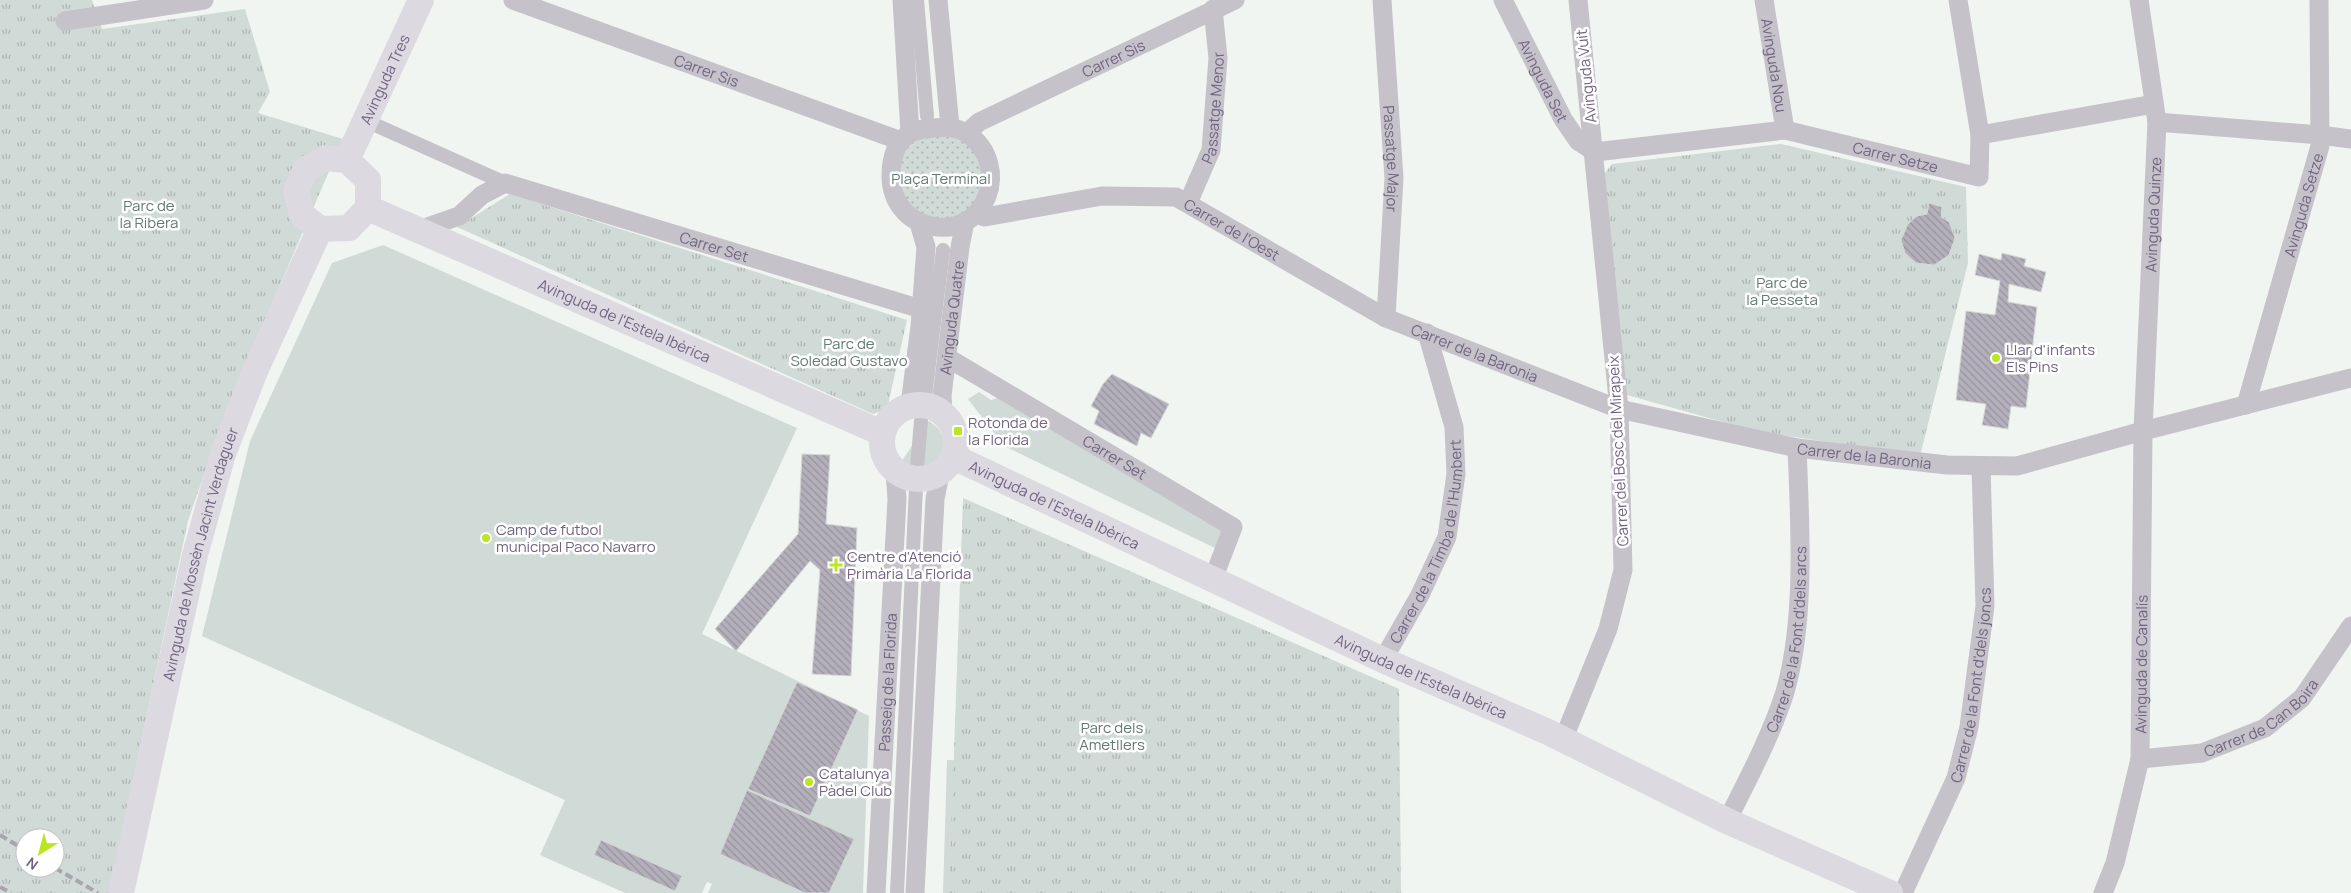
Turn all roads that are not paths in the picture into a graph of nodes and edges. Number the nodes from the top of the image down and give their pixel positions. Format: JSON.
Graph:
{"nodes":[{"id":1,"x":421,"y":0,"type":"edge"},
{"id":2,"x":513,"y":0,"type":"edge"},
{"id":3,"x":902,"y":0,"type":"edge"},
{"id":4,"x":917,"y":0,"type":"edge"},
{"id":5,"x":938,"y":0,"type":"edge"},
{"id":6,"x":1235,"y":0,"type":"edge"},
{"id":7,"x":1382,"y":0,"type":"edge"},
{"id":8,"x":1503,"y":0,"type":"edge"},
{"id":9,"x":1578,"y":0,"type":"edge"},
{"id":10,"x":1764,"y":0,"type":"edge"},
{"id":11,"x":1958,"y":0,"type":"edge"},
{"id":12,"x":2139,"y":0,"type":"edge"},
{"id":13,"x":2319,"y":0,"type":"edge"},
{"id":14,"x":193,"y":1,"type":"edge"},
{"id":15,"x":1213,"y":9,"type":"junction"},
{"id":16,"x":65,"y":21,"type":"dead end"},
{"id":17,"x":2155,"y":113,"type":"junction"},
{"id":18,"x":927,"y":116,"type":"dead end"},
{"id":19,"x":360,"y":119,"type":"junction"},
{"id":20,"x":959,"y":130,"type":"junction"},
{"id":21,"x":1785,"y":130,"type":"junction"},
{"id":22,"x":1980,"y":134,"type":"junction"},
{"id":23,"x":2320,"y":134,"type":"junction"},
{"id":24,"x":906,"y":137,"type":"junction"},
{"id":25,"x":2351,"y":139,"type":"edge"},
{"id":26,"x":1595,"y":152,"type":"junction"},
{"id":27,"x":347,"y":160,"type":"junction"},
{"id":28,"x":505,"y":182,"type":"junction"},
{"id":29,"x":1188,"y":203,"type":"junction"},
{"id":30,"x":368,"y":208,"type":"junction"},
{"id":31,"x":971,"y":218,"type":"junction"},
{"id":32,"x":919,"y":223,"type":"junction"},
{"id":33,"x":320,"y":229,"type":"junction"},
{"id":34,"x":419,"y":230,"type":"junction"},
{"id":35,"x":943,"y":250,"type":"dead end"},
{"id":36,"x":921,"y":309,"type":"junction"},
{"id":37,"x":1386,"y":318,"type":"junction"},
{"id":38,"x":1427,"y":333,"type":"junction"},
{"id":39,"x":948,"y":358,"type":"junction"},
{"id":40,"x":2351,"y":378,"type":"edge"},
{"id":41,"x":2246,"y":405,"type":"junction"},
{"id":42,"x":925,"y":409,"type":"junction"},
{"id":43,"x":1618,"y":409,"type":"junction"},
{"id":44,"x":2143,"y":431,"type":"junction"},
{"id":45,"x":882,"y":433,"type":"junction"},
{"id":46,"x":1797,"y":448,"type":"junction"},
{"id":47,"x":1981,"y":466,"type":"junction"},
{"id":48,"x":927,"y":467,"type":"junction"},
{"id":49,"x":916,"y":486,"type":"dead end"},
{"id":50,"x":1213,"y":579,"type":"junction"},
{"id":51,"x":2351,"y":626,"type":"edge"},
{"id":52,"x":1383,"y":660,"type":"junction"},
{"id":53,"x":1563,"y":740,"type":"junction"},
{"id":54,"x":2140,"y":759,"type":"junction"},
{"id":55,"x":1727,"y":821,"type":"junction"},
{"id":56,"x":121,"y":893,"type":"edge"},
{"id":57,"x":876,"y":893,"type":"edge"},
{"id":58,"x":897,"y":893,"type":"edge"},
{"id":59,"x":915,"y":893,"type":"edge"},
{"id":60,"x":1890,"y":893,"type":"edge"},
{"id":61,"x":1903,"y":893,"type":"edge"},
{"id":62,"x":2103,"y":893,"type":"edge"}],
"edges":[{"from":1,"to":19,"type":"main road","name":"Avinguda Tres"},
{"from":2,"to":24,"type":"street","name":"Carrer Sis"},
{"from":3,"to":24,"type":"street"},
{"from":4,"to":18,"type":"street"},
{"from":5,"to":20,"type":"street"},
{"from":6,"to":15,"type":"street","name":"Carrer Sis"},
{"from":7,"to":37,"type":"street","name":"Passatge Major"},
{"from":8,"to":26,"type":"street","name":"Avinguda Set"},
{"from":9,"to":26,"type":"street","name":"Avinguda Vuit"},
{"from":10,"to":21,"type":"street","name":"Avinguda Nou"},
{"from":11,"to":22,"type":"street"},
{"from":12,"to":17,"type":"street","name":"Avinguda Quinze"},
{"from":13,"to":23,"type":"street","name":"Avinguda Setze"},
{"from":14,"to":16,"type":"street"},
{"from":15,"to":20,"type":"street","name":"Carrer Sis"},
{"from":15,"to":29,"type":"street","name":"Passatge Menor"},
{"from":17,"to":22,"type":"street"},
{"from":17,"to":23,"type":"street"},
{"from":17,"to":44,"type":"street","name":"Avinguda Quinze"},
{"from":19,"to":27,"type":"main road","name":"Avinguda Tres"},
{"from":19,"to":28,"type":"street","name":"Carrer Set"},
{"from":20,"to":24,"type":"street"},
{"from":20,"to":31,"type":"street"},
{"from":21,"to":22,"type":"street","name":"Carrer Setze"},
{"from":21,"to":26,"type":"street","name":"Carrer Setze"},
{"from":23,"to":25,"type":"street"},
{"from":23,"to":41,"type":"street","name":"Avinguda Setze"},
{"from":24,"to":32,"type":"street"},
{"from":26,"to":43,"type":"street","name":"Carrer del Bosc del Mirapeix"},
{"from":27,"to":30,"type":"main road"},
{"from":27,"to":33,"type":"main road"},
{"from":28,"to":34,"type":"street"},
{"from":28,"to":36,"type":"street","name":"Carrer Set"},
{"from":29,"to":31,"type":"street","name":"Carrer de l'Oest"},
{"from":29,"to":37,"type":"street","name":"Carrer de l'Oest"},
{"from":30,"to":33,"type":"main road"},
{"from":30,"to":34,"type":"main road","name":"Avinguda de l'Estela Ibèrica"},
{"from":31,"to":32,"type":"street"},
{"from":31,"to":39,"type":"street","name":"Avinguda Quatre"},
{"from":32,"to":36,"type":"street","name":"Avinguda Quatre"},
{"from":33,"to":56,"type":"main road","name":"Avinguda de Mossèn Jacint Verdaguer"},
{"from":34,"to":45,"type":"main road","name":"Avinguda de l'Estela Ibèrica"},
{"from":35,"to":42,"type":"street","name":"Avinguda Quatre"},
{"from":36,"to":42,"type":"street","name":"Avinguda Quatre"},
{"from":37,"to":38,"type":"street","name":"Carrer de la Baronia"},
{"from":38,"to":43,"type":"street","name":"Carrer de la Baronia"},
{"from":38,"to":52,"type":"street","name":"Carrer de la Timba de l'Humbert"},
{"from":39,"to":42,"type":"street","name":"Avinguda Quatre"},
{"from":39,"to":50,"type":"street","name":"Carrer Set"},
{"from":40,"to":41,"type":"street","name":"Carrer de la Baronia"},
{"from":41,"to":44,"type":"street","name":"Carrer de la Baronia"},
{"from":42,"to":45,"type":"main road"},
{"from":42,"to":48,"type":"street"},
{"from":42,"to":48,"type":"main road"},
{"from":43,"to":46,"type":"street","name":"Carrer de la Baronia"},
{"from":43,"to":53,"type":"street","name":"Carrer del Bosc del Mirapeix"},
{"from":44,"to":47,"type":"street","name":"Carrer de la Baronia"},
{"from":44,"to":54,"type":"street","name":"Avinguda de Canalís"},
{"from":45,"to":48,"type":"main road"},
{"from":46,"to":47,"type":"street","name":"Carrer de la Baronia"},
{"from":46,"to":55,"type":"street","name":"Carrer de la Font d'dels arcs"},
{"from":47,"to":61,"type":"street","name":"Carrer de la Font d'dels joncs"},
{"from":48,"to":50,"type":"main road","name":"Avinguda de l'Estela Ibèrica"},
{"from":48,"to":57,"type":"street","name":"Passeig de la Florida"},
{"from":48,"to":59,"type":"street"},
{"from":49,"to":58,"type":"street","name":"Passeig de la Florida"},
{"from":50,"to":52,"type":"main road","name":"Avinguda de l'Estela Ibèrica"},
{"from":51,"to":54,"type":"street","name":"Carrer de Can Boira"},
{"from":52,"to":53,"type":"main road","name":"Avinguda de l'Estela Ibèrica"},
{"from":53,"to":55,"type":"main road","name":"Avinguda de l'Estela Ibèrica"},
{"from":54,"to":62,"type":"street","name":"Avinguda de Canalís"},
{"from":55,"to":60,"type":"main road","name":"Avinguda de l'Estela Ibèrica"}]}
